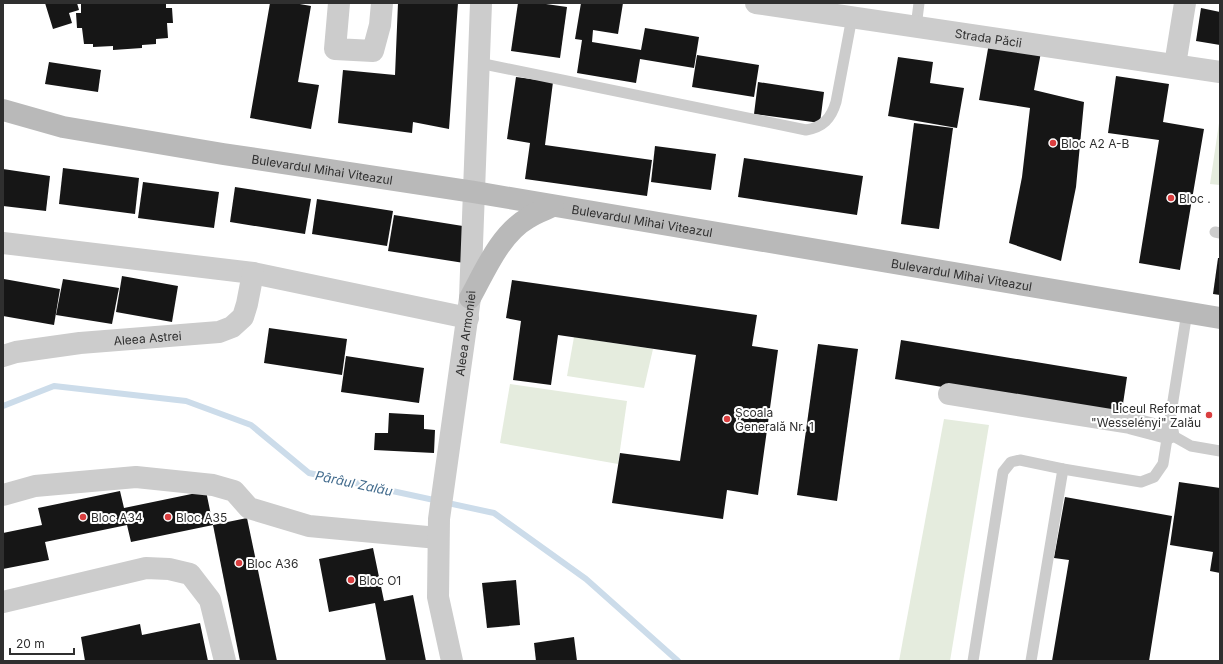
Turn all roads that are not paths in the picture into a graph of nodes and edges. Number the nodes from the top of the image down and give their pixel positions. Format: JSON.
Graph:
{"nodes":[{"id":1,"x":339,"y":3,"type":"edge"},
{"id":2,"x":382,"y":3,"type":"edge"},
{"id":3,"x":481,"y":3,"type":"edge"},
{"id":4,"x":756,"y":3,"type":"edge"},
{"id":5,"x":919,"y":3,"type":"edge"},
{"id":6,"x":1185,"y":3,"type":"edge"},
{"id":7,"x":788,"y":5,"type":"edge"},
{"id":8,"x":852,"y":17,"type":"junction"},
{"id":9,"x":916,"y":27,"type":"junction"},
{"id":10,"x":479,"y":63,"type":"junction"},
{"id":11,"x":1175,"y":65,"type":"junction"},
{"id":12,"x":1220,"y":72,"type":"edge"},
{"id":13,"x":3,"y":110,"type":"edge"},
{"id":14,"x":3,"y":126,"type":"edge"},
{"id":15,"x":63,"y":127,"type":"junction"},
{"id":16,"x":474,"y":192,"type":"junction"},
{"id":17,"x":553,"y":206,"type":"junction"},
{"id":18,"x":3,"y":244,"type":"edge"},
{"id":19,"x":253,"y":273,"type":"junction"},
{"id":20,"x":469,"y":308,"type":"junction"},
{"id":21,"x":1187,"y":312,"type":"junction"},
{"id":22,"x":1220,"y":318,"type":"edge"},
{"id":23,"x":3,"y":356,"type":"edge"},
{"id":24,"x":949,"y":394,"type":"dead end"},
{"id":25,"x":1168,"y":433,"type":"junction"},
{"id":26,"x":1220,"y":451,"type":"edge"},
{"id":27,"x":1063,"y":469,"type":"junction"},
{"id":28,"x":3,"y":495,"type":"edge"},
{"id":29,"x":438,"y":529,"type":"junction"},
{"id":30,"x":3,"y":602,"type":"edge"},
{"id":31,"x":225,"y":661,"type":"edge"},
{"id":32,"x":452,"y":661,"type":"edge"},
{"id":33,"x":973,"y":661,"type":"edge"},
{"id":34,"x":1031,"y":661,"type":"edge"}],
"edges":[{"from":1,"to":2,"type":"street"},
{"from":3,"to":10,"type":"street","name":"Aleea Armoniei"},
{"from":4,"to":7,"type":"street","name":"Strada Păcii"},
{"from":5,"to":9,"type":"lane"},
{"from":6,"to":11,"type":"street"},
{"from":7,"to":8,"type":"street","name":"Strada Păcii"},
{"from":8,"to":9,"type":"street","name":"Strada Păcii"},
{"from":8,"to":10,"type":"lane"},
{"from":9,"to":11,"type":"street","name":"Strada Păcii"},
{"from":10,"to":16,"type":"street","name":"Aleea Armoniei"},
{"from":11,"to":12,"type":"street","name":"Strada Păcii"},
{"from":13,"to":15,"type":"main road","name":"Bulevardul Mihai Viteazul"},
{"from":14,"to":15,"type":"main road","name":"Bulevardul Mihai Viteazul"},
{"from":15,"to":16,"type":"main road","name":"Bulevardul Mihai Viteazul"},
{"from":16,"to":17,"type":"main road","name":"Bulevardul Mihai Viteazul"},
{"from":16,"to":20,"type":"street","name":"Aleea Armoniei"},
{"from":17,"to":20,"type":"main road"},
{"from":17,"to":21,"type":"main road","name":"Bulevardul Mihai Viteazul"},
{"from":18,"to":19,"type":"street"},
{"from":19,"to":20,"type":"street"},
{"from":19,"to":23,"type":"street","name":"Aleea Astrei"},
{"from":20,"to":29,"type":"street","name":"Aleea Armoniei"},
{"from":21,"to":22,"type":"main road","name":"Bulevardul Mihai Viteazul"},
{"from":21,"to":25,"type":"lane"},
{"from":24,"to":25,"type":"street"},
{"from":25,"to":26,"type":"lane"},
{"from":25,"to":27,"type":"lane"},
{"from":27,"to":33,"type":"lane"},
{"from":27,"to":34,"type":"lane"},
{"from":28,"to":29,"type":"street"},
{"from":29,"to":32,"type":"street","name":"Aleea Armoniei"},
{"from":30,"to":31,"type":"street"}]}
